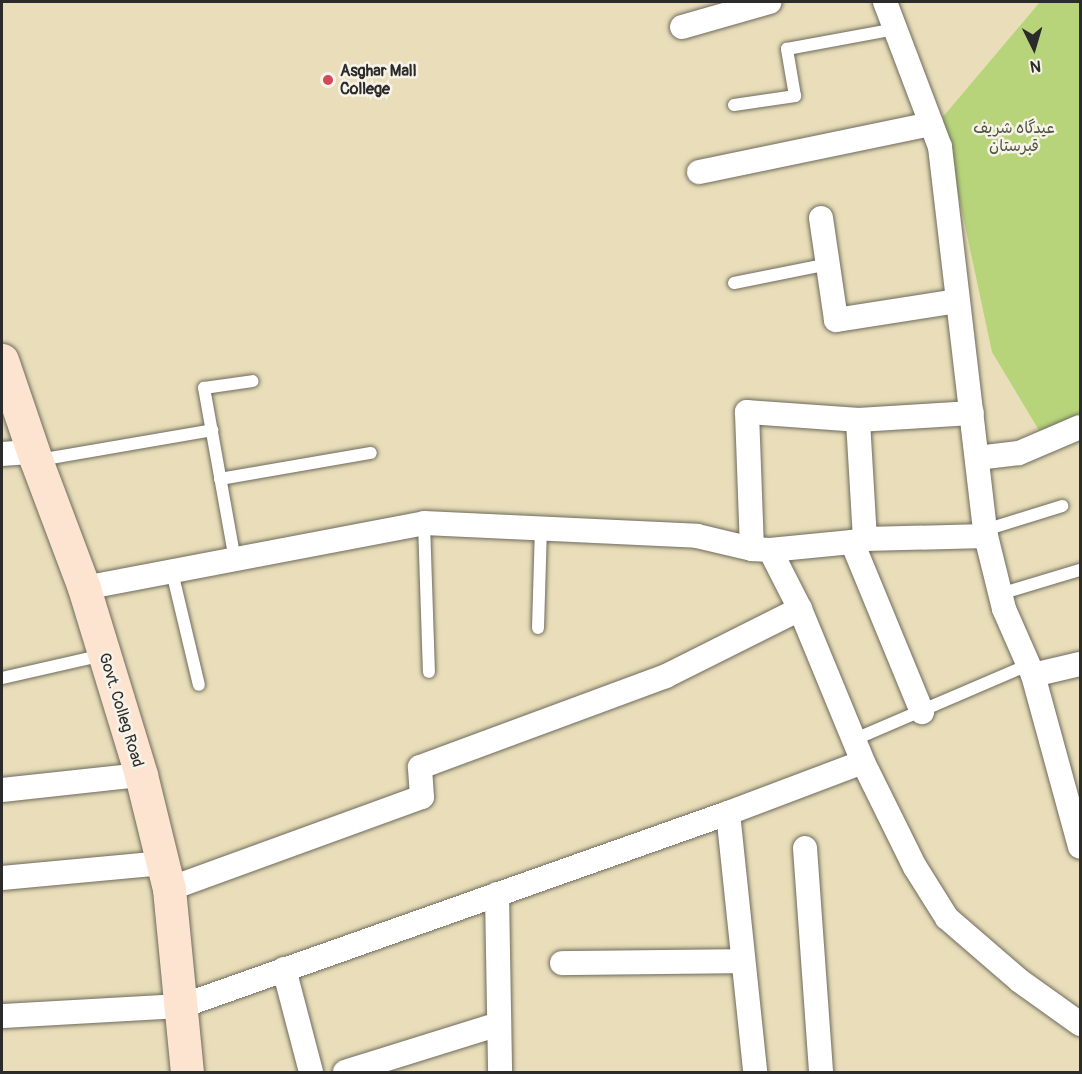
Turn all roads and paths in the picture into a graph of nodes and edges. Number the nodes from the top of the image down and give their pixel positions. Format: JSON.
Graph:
{"nodes":[{"id":1,"x":770,"y":2,"type":"edge"},
{"id":2,"x":885,"y":2,"type":"edge"},
{"id":3,"x":682,"y":27,"type":"dead end"},
{"id":4,"x":896,"y":29,"type":"junction"},
{"id":5,"x":734,"y":105,"type":"dead end"},
{"id":6,"x":931,"y":124,"type":"junction"},
{"id":7,"x":699,"y":172,"type":"dead end"},
{"id":8,"x":821,"y":218,"type":"dead end"},
{"id":9,"x":828,"y":264,"type":"junction"},
{"id":10,"x":734,"y":283,"type":"dead end"},
{"id":11,"x":958,"y":301,"type":"junction"},
{"id":12,"x":2,"y":360,"type":"edge"},
{"id":13,"x":253,"y":381,"type":"dead end"},
{"id":14,"x":972,"y":413,"type":"junction"},
{"id":15,"x":858,"y":420,"type":"junction"},
{"id":16,"x":1080,"y":427,"type":"edge"},
{"id":17,"x":212,"y":430,"type":"junction"},
{"id":18,"x":371,"y":453,"type":"dead end"},
{"id":19,"x":23,"y":456,"type":"edge"},
{"id":20,"x":977,"y":458,"type":"junction"},
{"id":21,"x":220,"y":478,"type":"junction"},
{"id":22,"x":1062,"y":506,"type":"dead end"},
{"id":23,"x":424,"y":523,"type":"junction"},
{"id":24,"x":541,"y":528,"type":"junction"},
{"id":25,"x":985,"y":533,"type":"junction"},
{"id":26,"x":858,"y":541,"type":"junction"},
{"id":27,"x":761,"y":550,"type":"junction"},
{"id":28,"x":235,"y":560,"type":"junction"},
{"id":29,"x":1080,"y":570,"type":"edge"},
{"id":30,"x":172,"y":572,"type":"junction"},
{"id":31,"x":84,"y":588,"type":"junction"},
{"id":32,"x":1000,"y":594,"type":"junction"},
{"id":33,"x":800,"y":609,"type":"junction"},
{"id":34,"x":538,"y":628,"type":"dead end"},
{"id":35,"x":104,"y":654,"type":"junction"},
{"id":36,"x":1080,"y":664,"type":"edge"},
{"id":37,"x":1030,"y":670,"type":"junction"},
{"id":38,"x":429,"y":672,"type":"dead end"},
{"id":39,"x":2,"y":678,"type":"edge"},
{"id":40,"x":199,"y":685,"type":"dead end"},
{"id":41,"x":922,"y":712,"type":"junction"},
{"id":42,"x":853,"y":740,"type":"junction"},
{"id":43,"x":863,"y":762,"type":"junction"},
{"id":44,"x":141,"y":775,"type":"junction"},
{"id":45,"x":2,"y":789,"type":"edge"},
{"id":46,"x":728,"y":813,"type":"junction"},
{"id":47,"x":1077,"y":819,"type":"edge"},
{"id":48,"x":1080,"y":847,"type":"edge"},
{"id":49,"x":805,"y":848,"type":"dead end"},
{"id":50,"x":166,"y":876,"type":"junction"},
{"id":51,"x":2,"y":878,"type":"edge"},
{"id":52,"x":497,"y":894,"type":"junction"},
{"id":53,"x":743,"y":962,"type":"junction"},
{"id":54,"x":562,"y":963,"type":"dead end"},
{"id":55,"x":284,"y":969,"type":"junction"},
{"id":56,"x":182,"y":1006,"type":"junction"},
{"id":57,"x":2,"y":1016,"type":"edge"},
{"id":58,"x":499,"y":1024,"type":"junction"},
{"id":59,"x":1080,"y":1024,"type":"edge"},
{"id":60,"x":187,"y":1072,"type":"edge"},
{"id":61,"x":311,"y":1072,"type":"edge"},
{"id":62,"x":345,"y":1072,"type":"edge"},
{"id":63,"x":500,"y":1072,"type":"edge"},
{"id":64,"x":755,"y":1072,"type":"edge"},
{"id":65,"x":821,"y":1072,"type":"edge"}],
"edges":[{"from":1,"to":3,"type":"street"},
{"from":2,"to":4,"type":"street"},
{"from":4,"to":5,"type":"lane"},
{"from":4,"to":6,"type":"street"},
{"from":6,"to":7,"type":"street"},
{"from":6,"to":11,"type":"street"},
{"from":8,"to":9,"type":"street"},
{"from":9,"to":10,"type":"lane"},
{"from":9,"to":11,"type":"street"},
{"from":11,"to":14,"type":"street"},
{"from":12,"to":19,"type":"street","name":"Govt. Colleg Road"},
{"from":13,"to":17,"type":"lane"},
{"from":14,"to":15,"type":"street"},
{"from":14,"to":20,"type":"street"},
{"from":15,"to":26,"type":"street"},
{"from":15,"to":27,"type":"street"},
{"from":16,"to":20,"type":"street"},
{"from":17,"to":19,"type":"lane"},
{"from":17,"to":21,"type":"lane"},
{"from":18,"to":21,"type":"lane"},
{"from":19,"to":31,"type":"street","name":"Govt. Colleg Road"},
{"from":20,"to":25,"type":"street"},
{"from":21,"to":28,"type":"lane"},
{"from":22,"to":25,"type":"lane"},
{"from":23,"to":24,"type":"street"},
{"from":23,"to":28,"type":"street"},
{"from":23,"to":38,"type":"lane"},
{"from":24,"to":27,"type":"street"},
{"from":24,"to":34,"type":"lane"},
{"from":25,"to":26,"type":"street"},
{"from":25,"to":32,"type":"street"},
{"from":26,"to":27,"type":"street"},
{"from":26,"to":41,"type":"street"},
{"from":27,"to":33,"type":"street"},
{"from":28,"to":30,"type":"street"},
{"from":29,"to":32,"type":"lane"},
{"from":30,"to":31,"type":"street"},
{"from":30,"to":40,"type":"lane"},
{"from":31,"to":35,"type":"street","name":"Govt. Colleg Road"},
{"from":32,"to":37,"type":"street"},
{"from":33,"to":42,"type":"street"},
{"from":33,"to":50,"type":"street"},
{"from":35,"to":39,"type":"lane"},
{"from":35,"to":44,"type":"street","name":"Govt. Colleg Road"},
{"from":36,"to":37,"type":"street"},
{"from":37,"to":41,"type":"lane"},
{"from":37,"to":47,"type":"street"},
{"from":41,"to":42,"type":"lane"},
{"from":42,"to":43,"type":"street"},
{"from":43,"to":46,"type":"street"},
{"from":43,"to":59,"type":"street"},
{"from":44,"to":45,"type":"street"},
{"from":44,"to":50,"type":"street","name":"Govt. Colleg Road"},
{"from":46,"to":52,"type":"street"},
{"from":46,"to":53,"type":"street"},
{"from":47,"to":48,"type":"street"},
{"from":49,"to":65,"type":"street"},
{"from":50,"to":51,"type":"street"},
{"from":50,"to":56,"type":"street","name":"Govt. Colleg Road"},
{"from":52,"to":55,"type":"street"},
{"from":52,"to":58,"type":"street"},
{"from":53,"to":54,"type":"street"},
{"from":53,"to":64,"type":"street"},
{"from":55,"to":56,"type":"street"},
{"from":55,"to":61,"type":"street"},
{"from":56,"to":57,"type":"street"},
{"from":56,"to":60,"type":"street","name":"Govt. Colleg Road"},
{"from":58,"to":62,"type":"street"},
{"from":58,"to":63,"type":"street"}]}
